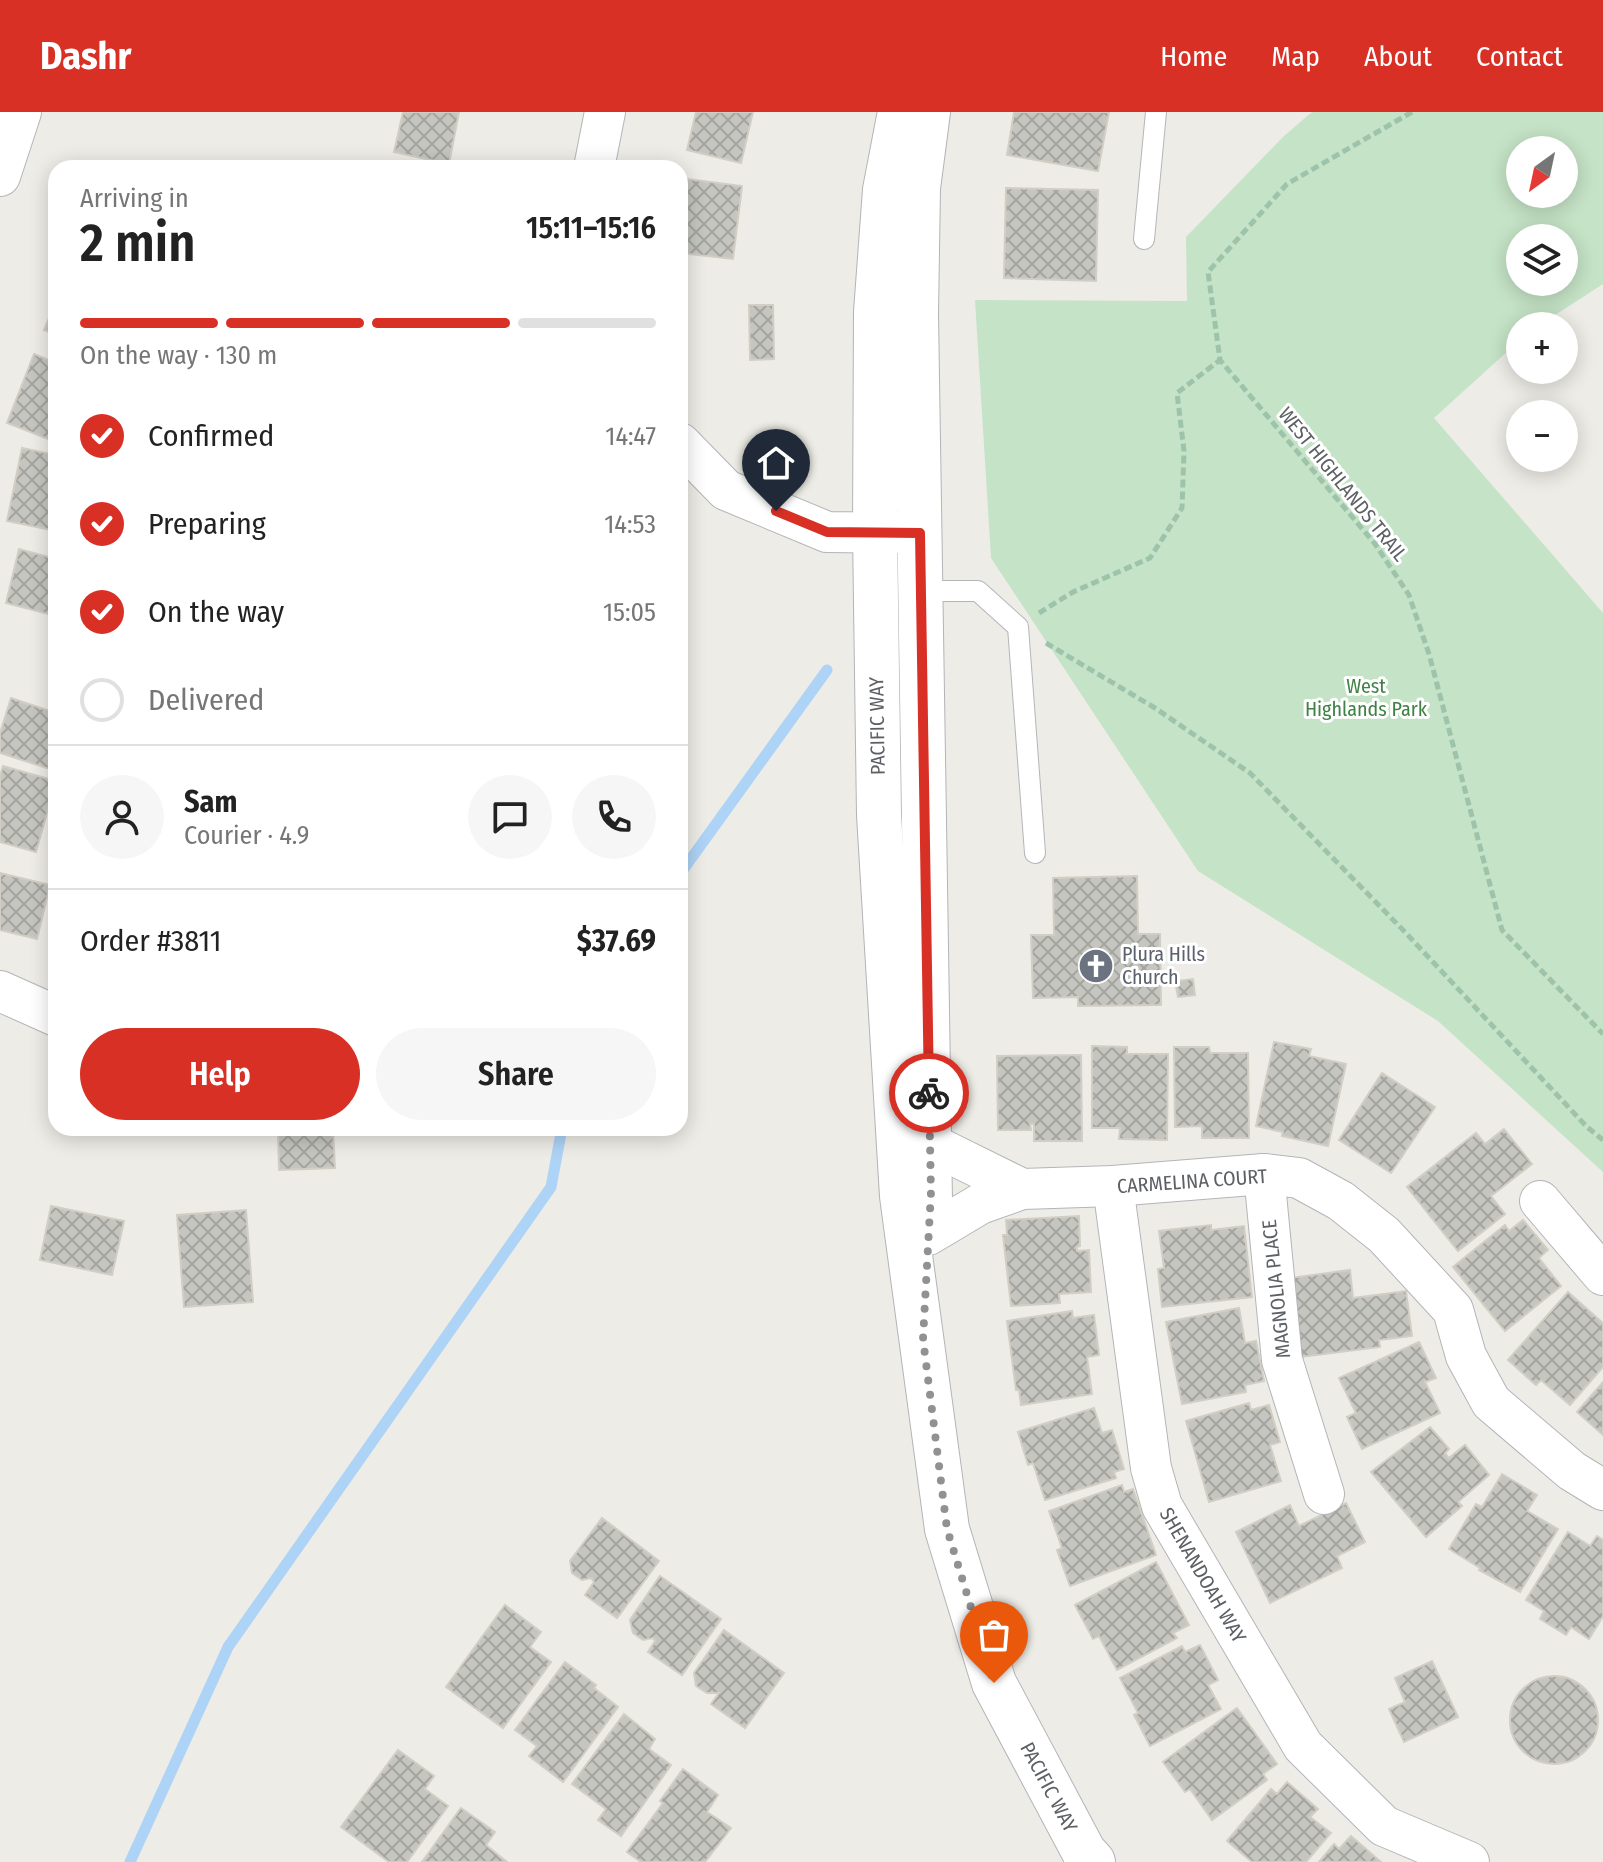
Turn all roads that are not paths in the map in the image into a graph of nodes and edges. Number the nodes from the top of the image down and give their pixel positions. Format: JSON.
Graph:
{"nodes":[{"id":1,"x":21,"y":112,"type":"edge"},
{"id":2,"x":605,"y":112,"type":"edge"},
{"id":3,"x":900,"y":112,"type":"edge"},
{"id":4,"x":928,"y":112,"type":"edge"},
{"id":5,"x":1156,"y":112,"type":"edge"},
{"id":6,"x":596,"y":160,"type":"edge"},
{"id":7,"x":0,"y":176,"type":"edge"},
{"id":8,"x":1144,"y":239,"type":"dead end"},
{"id":9,"x":688,"y":451,"type":"edge"},
{"id":10,"x":875,"y":532,"type":"junction"},
{"id":11,"x":920,"y":533,"type":"junction"},
{"id":12,"x":920,"y":591,"type":"junction"},
{"id":13,"x":1035,"y":853,"type":"dead end"},
{"id":14,"x":0,"y":991,"type":"edge"},
{"id":15,"x":48,"y":1012,"type":"edge"},
{"id":16,"x":929,"y":1143,"type":"junction"},
{"id":17,"x":1264,"y":1174,"type":"junction"},
{"id":18,"x":1113,"y":1186,"type":"junction"},
{"id":19,"x":1022,"y":1189,"type":"junction"},
{"id":20,"x":1540,"y":1201,"type":"dead end"},
{"id":21,"x":928,"y":1235,"type":"junction"},
{"id":22,"x":1603,"y":1275,"type":"edge"},
{"id":23,"x":923,"y":1339,"type":"junction"},
{"id":24,"x":1603,"y":1490,"type":"edge"},
{"id":25,"x":1324,"y":1494,"type":"dead end"},
{"id":26,"x":1093,"y":1862,"type":"edge"},
{"id":27,"x":1469,"y":1862,"type":"edge"}],
"edges":[{"from":1,"to":7,"type":"street"},
{"from":2,"to":6,"type":"street"},
{"from":3,"to":10,"type":"main road","name":"PACIFIC WAY"},
{"from":4,"to":11,"type":"main road","name":"PACIFIC WAY"},
{"from":5,"to":8,"type":"lane"},
{"from":9,"to":10,"type":"street"},
{"from":10,"to":11,"type":"street"},
{"from":10,"to":23,"type":"main road","name":"PACIFIC WAY"},
{"from":11,"to":12,"type":"main road","name":"PACIFIC WAY"},
{"from":12,"to":13,"type":"lane"},
{"from":12,"to":16,"type":"main road","name":"PACIFIC WAY"},
{"from":14,"to":15,"type":"street"},
{"from":16,"to":19,"type":"street","name":"CARMELINA COURT"},
{"from":16,"to":21,"type":"main road","name":"PACIFIC WAY"},
{"from":17,"to":18,"type":"street","name":"CARMELINA COURT"},
{"from":17,"to":24,"type":"street","name":"CARMELINA COURT"},
{"from":17,"to":25,"type":"street","name":"MAGNOLIA PLACE"},
{"from":18,"to":19,"type":"street","name":"CARMELINA COURT"},
{"from":18,"to":27,"type":"street","name":"SHENANDOAH WAY"},
{"from":19,"to":21,"type":"street","name":"CARMELINA COURT"},
{"from":20,"to":22,"type":"street"},
{"from":21,"to":23,"type":"main road","name":"PACIFIC WAY"},
{"from":23,"to":26,"type":"main road","name":"PACIFIC WAY"}]}
